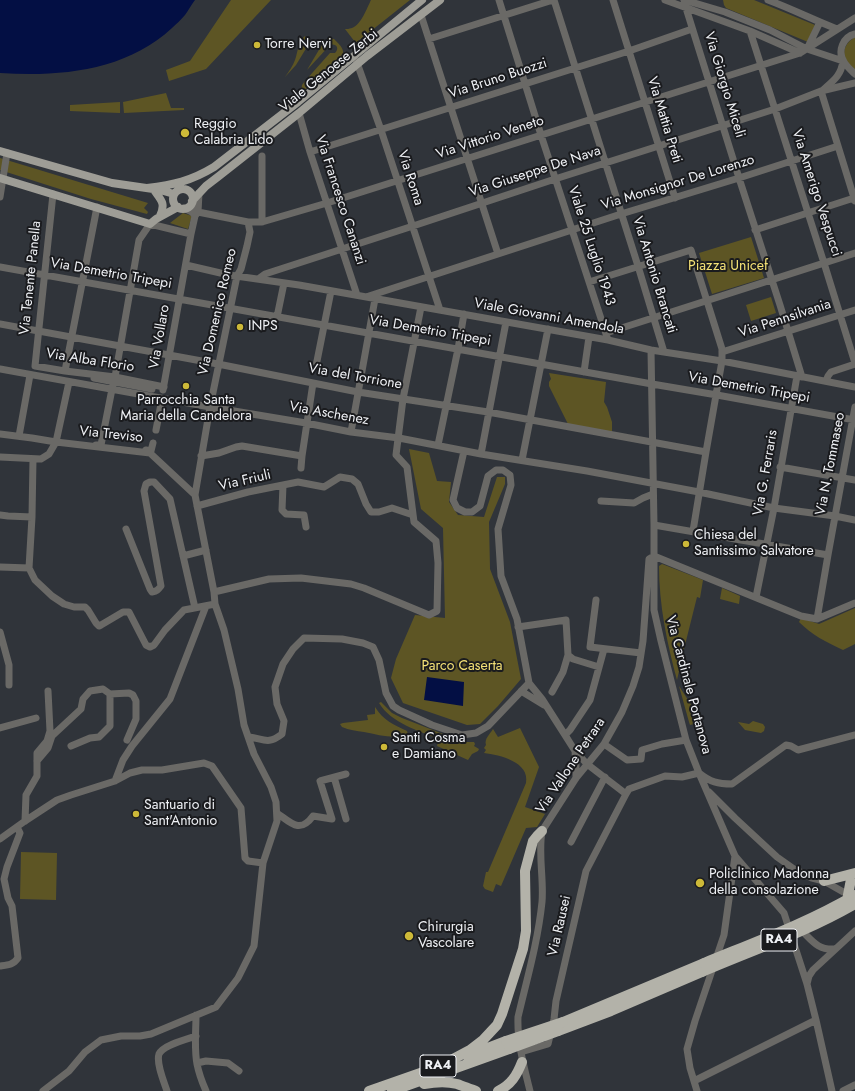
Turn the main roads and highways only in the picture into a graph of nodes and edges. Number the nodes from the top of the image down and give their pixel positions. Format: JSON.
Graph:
{"nodes":[{"id":1,"x":422,"y":0,"type":"edge"},
{"id":2,"x":440,"y":0,"type":"edge"},
{"id":3,"x":4,"y":152,"type":"edge"},
{"id":4,"x":2,"y":178,"type":"edge"},
{"id":5,"x":188,"y":180,"type":"junction"},
{"id":6,"x":150,"y":189,"type":"junction"},
{"id":7,"x":186,"y":189,"type":"junction"},
{"id":8,"x":174,"y":194,"type":"junction"},
{"id":9,"x":192,"y":201,"type":"junction"},
{"id":10,"x":181,"y":208,"type":"junction"},
{"id":11,"x":160,"y":216,"type":"junction"},
{"id":12,"x":542,"y":831,"type":"road end"},
{"id":13,"x":853,"y":874,"type":"edge"},
{"id":14,"x":824,"y":881,"type":"road end"},
{"id":15,"x":853,"y":896,"type":"edge"},
{"id":16,"x":855,"y":904,"type":"edge"},
{"id":17,"x":703,"y":967,"type":"junction"},
{"id":18,"x":507,"y":1045,"type":"junction"},
{"id":19,"x":522,"y":1057,"type":"road end"},
{"id":20,"x":440,"y":1066,"type":"junction"},
{"id":21,"x":369,"y":1091,"type":"edge"},
{"id":22,"x":393,"y":1091,"type":"edge"},
{"id":23,"x":476,"y":1091,"type":"edge"},
{"id":24,"x":498,"y":1091,"type":"edge"}],
"edges":[{"from":1,"to":5,"type":"main road","name":"Viale Genoese Zerbi"},
{"from":2,"to":9,"type":"main road","name":"Viale Genoese Zerbi"},
{"from":3,"to":6,"type":"main road"},
{"from":4,"to":11,"type":"main road"},
{"from":5,"to":6,"type":"main road","name":"Viale Genoese Zerbi"},
{"from":5,"to":7,"type":"main road"},
{"from":6,"to":8,"type":"main road"},
{"from":6,"to":11,"type":"main road"},
{"from":7,"to":8,"type":"main road"},
{"from":7,"to":9,"type":"main road"},
{"from":8,"to":10,"type":"main road"},
{"from":9,"to":10,"type":"main road"},
{"from":10,"to":11,"type":"main road"},
{"from":12,"to":20,"type":"highway"},
{"from":13,"to":14,"type":"highway"},
{"from":13,"to":15,"type":"highway"},
{"from":15,"to":17,"type":"highway","number":"RA4","bridge":true},
{"from":16,"to":17,"type":"highway","number":"RA4","bridge":true},
{"from":17,"to":18,"type":"highway","number":"RA4","bridge":true},
{"from":17,"to":18,"type":"highway","number":"RA4","bridge":true},
{"from":18,"to":20,"type":"highway","number":"RA4"},
{"from":18,"to":22,"type":"highway","number":"RA4"},
{"from":19,"to":24,"type":"highway"},
{"from":20,"to":21,"type":"highway","number":"RA4"},
{"from":22,"to":23,"type":"highway"}]}
